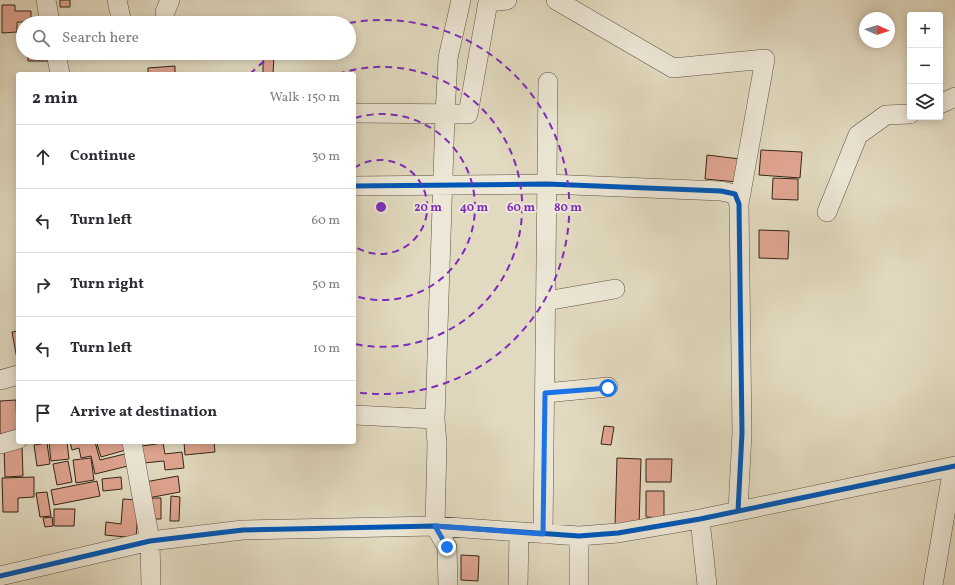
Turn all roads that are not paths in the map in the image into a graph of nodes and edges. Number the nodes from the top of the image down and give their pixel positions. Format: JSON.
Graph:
{"nodes":[{"id":1,"x":46,"y":0,"type":"edge"},
{"id":2,"x":117,"y":0,"type":"edge"},
{"id":3,"x":461,"y":0,"type":"edge"},
{"id":4,"x":507,"y":0,"type":"edge"},
{"id":5,"x":556,"y":0,"type":"edge"},
{"id":6,"x":49,"y":16,"type":"edge"},
{"id":7,"x":120,"y":16,"type":"edge"},
{"id":8,"x":57,"y":60,"type":"edge"},
{"id":9,"x":60,"y":72,"type":"edge"},
{"id":10,"x":548,"y":82,"type":"dead end"},
{"id":11,"x":955,"y":97,"type":"edge"},
{"id":12,"x":943,"y":103,"type":"edge"},
{"id":13,"x":356,"y":113,"type":"edge"},
{"id":14,"x":907,"y":114,"type":"edge"},
{"id":15,"x":445,"y":115,"type":"junction"},
{"id":16,"x":547,"y":184,"type":"junction"},
{"id":17,"x":443,"y":185,"type":"junction"},
{"id":18,"x":356,"y":186,"type":"edge"},
{"id":19,"x":739,"y":204,"type":"junction"},
{"id":20,"x":827,"y":212,"type":"dead end"},
{"id":21,"x":616,"y":289,"type":"dead end"},
{"id":22,"x":546,"y":301,"type":"junction"},
{"id":23,"x":16,"y":376,"type":"edge"},
{"id":24,"x":0,"y":380,"type":"edge"},
{"id":25,"x":608,"y":388,"type":"dead end"},
{"id":26,"x":545,"y":393,"type":"junction"},
{"id":27,"x":356,"y":415,"type":"edge"},
{"id":28,"x":435,"y":419,"type":"junction"},
{"id":29,"x":16,"y":440,"type":"edge"},
{"id":30,"x":0,"y":444,"type":"edge"},
{"id":31,"x":132,"y":444,"type":"edge"},
{"id":32,"x":954,"y":467,"type":"edge"},
{"id":33,"x":738,"y":511,"type":"junction"},
{"id":34,"x":700,"y":519,"type":"junction"},
{"id":35,"x":435,"y":526,"type":"junction"},
{"id":36,"x":519,"y":533,"type":"junction"},
{"id":37,"x":543,"y":534,"type":"junction"},
{"id":38,"x":579,"y":536,"type":"junction"},
{"id":39,"x":150,"y":541,"type":"junction"},
{"id":40,"x":0,"y":576,"type":"edge"},
{"id":41,"x":151,"y":585,"type":"edge"},
{"id":42,"x":448,"y":585,"type":"edge"},
{"id":43,"x":518,"y":585,"type":"edge"},
{"id":44,"x":579,"y":585,"type":"edge"},
{"id":45,"x":707,"y":585,"type":"edge"},
{"id":46,"x":933,"y":585,"type":"edge"}],
"edges":[{"from":1,"to":6,"type":"street"},
{"from":2,"to":7,"type":"street"},
{"from":3,"to":15,"type":"street"},
{"from":4,"to":15,"type":"street"},
{"from":5,"to":19,"type":"street"},
{"from":8,"to":9,"type":"street"},
{"from":10,"to":16,"type":"street"},
{"from":11,"to":12,"type":"street"},
{"from":13,"to":15,"type":"street"},
{"from":14,"to":20,"type":"street"},
{"from":15,"to":17,"type":"street"},
{"from":16,"to":17,"type":"street"},
{"from":16,"to":19,"type":"street"},
{"from":16,"to":22,"type":"street"},
{"from":17,"to":18,"type":"street"},
{"from":17,"to":28,"type":"street"},
{"from":19,"to":33,"type":"street"},
{"from":21,"to":22,"type":"street"},
{"from":22,"to":26,"type":"street"},
{"from":23,"to":24,"type":"street"},
{"from":25,"to":26,"type":"street"},
{"from":26,"to":37,"type":"street"},
{"from":27,"to":28,"type":"street"},
{"from":28,"to":35,"type":"street"},
{"from":29,"to":30,"type":"street"},
{"from":31,"to":39,"type":"street"},
{"from":32,"to":33,"type":"street"},
{"from":32,"to":46,"type":"street"},
{"from":33,"to":34,"type":"street"},
{"from":34,"to":38,"type":"street"},
{"from":34,"to":45,"type":"street"},
{"from":35,"to":36,"type":"street"},
{"from":35,"to":39,"type":"street"},
{"from":35,"to":42,"type":"street"},
{"from":36,"to":37,"type":"street"},
{"from":36,"to":43,"type":"street"},
{"from":37,"to":38,"type":"street"},
{"from":38,"to":44,"type":"street"},
{"from":39,"to":40,"type":"street"},
{"from":39,"to":41,"type":"street"}]}
